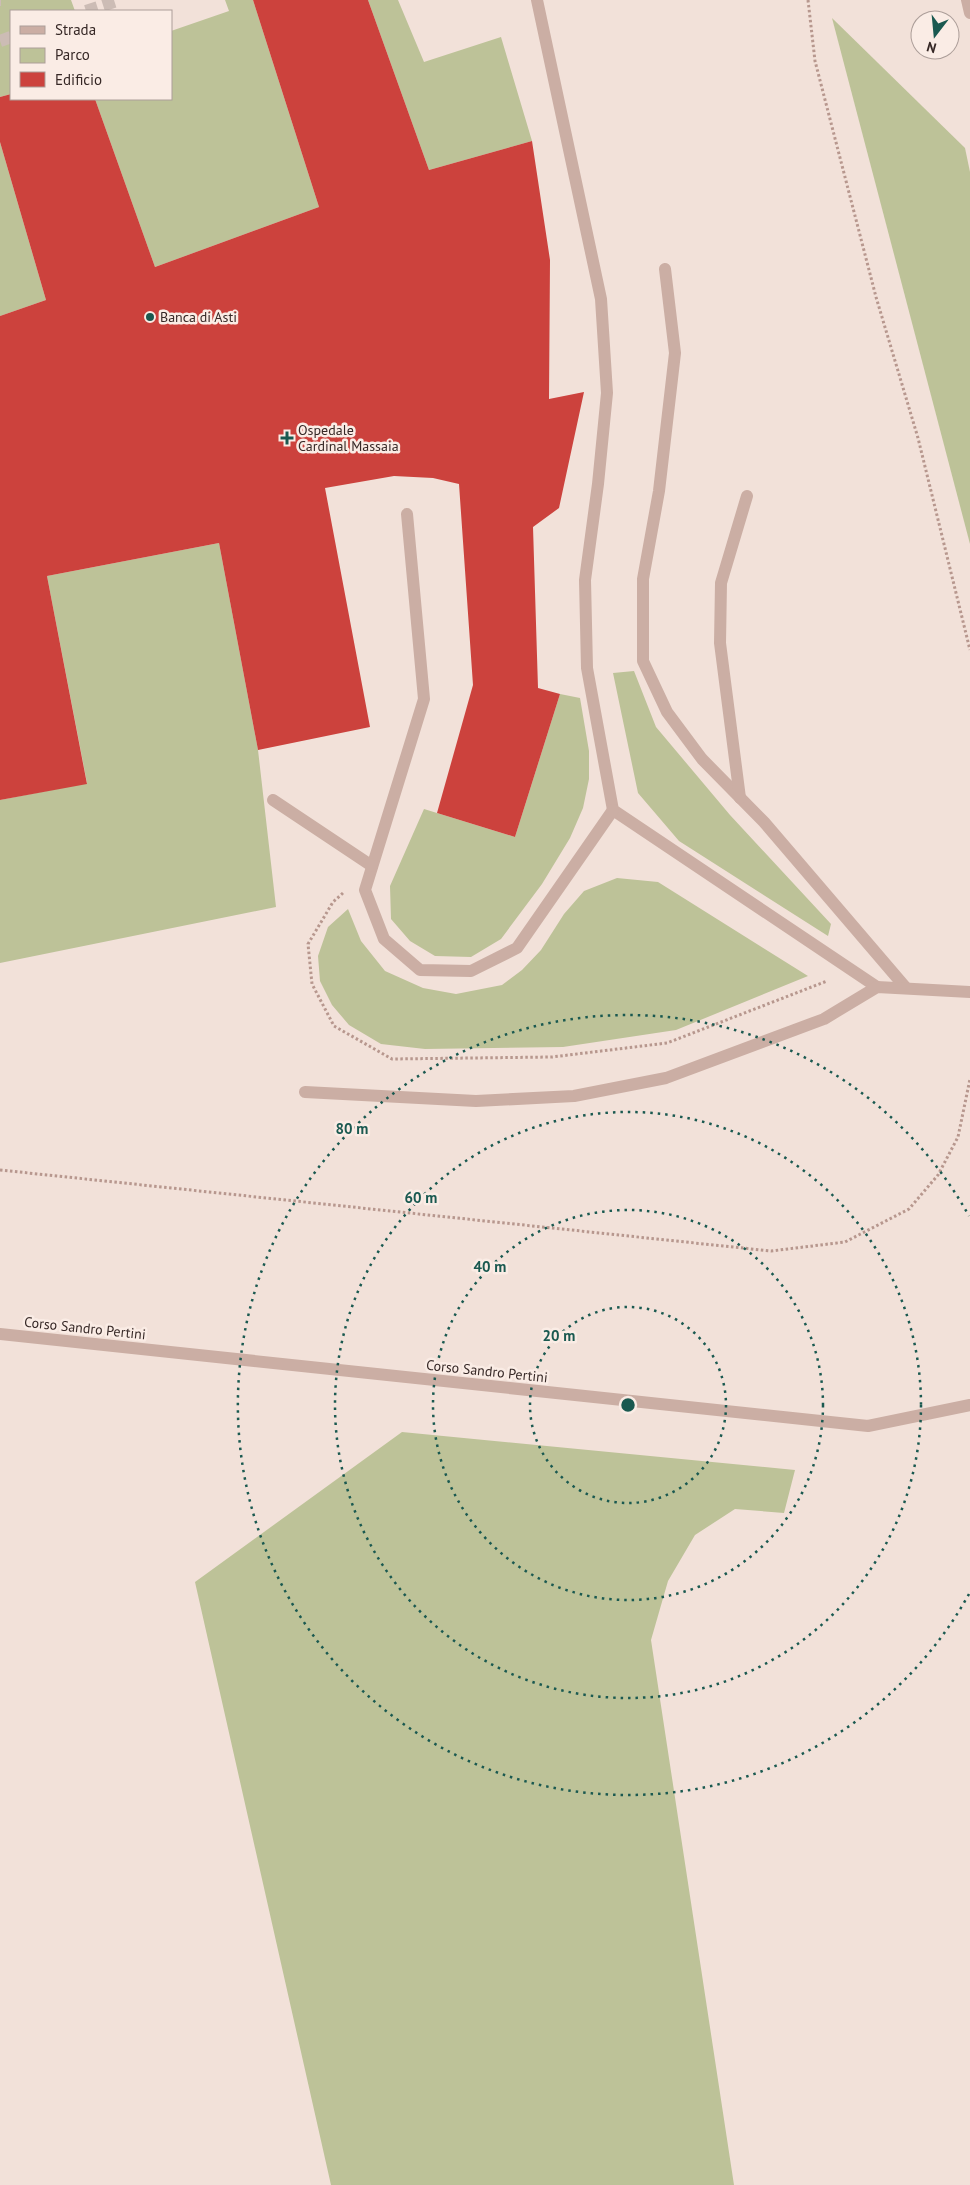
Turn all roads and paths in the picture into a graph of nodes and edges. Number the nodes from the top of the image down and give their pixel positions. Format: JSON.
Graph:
{"nodes":[{"id":1,"x":537,"y":0,"type":"edge"},
{"id":2,"x":808,"y":0,"type":"edge"},
{"id":3,"x":967,"y":0,"type":"edge"},
{"id":4,"x":970,"y":13,"type":"edge"},
{"id":5,"x":665,"y":269,"type":"dead end"},
{"id":6,"x":747,"y":496,"type":"dead end"},
{"id":7,"x":407,"y":514,"type":"dead end"},
{"id":8,"x":970,"y":650,"type":"edge"},
{"id":9,"x":740,"y":798,"type":"junction"},
{"id":10,"x":273,"y":800,"type":"dead end"},
{"id":11,"x":614,"y":810,"type":"junction"},
{"id":12,"x":372,"y":866,"type":"junction"},
{"id":13,"x":853,"y":971,"type":"junction"},
{"id":14,"x":877,"y":986,"type":"junction"},
{"id":15,"x":906,"y":988,"type":"junction"},
{"id":16,"x":970,"y":992,"type":"edge"},
{"id":17,"x":970,"y":1079,"type":"edge"},
{"id":18,"x":305,"y":1092,"type":"dead end"},
{"id":19,"x":0,"y":1170,"type":"edge"},
{"id":20,"x":0,"y":1334,"type":"edge"},
{"id":21,"x":970,"y":1406,"type":"edge"}],
"edges":[{"from":1,"to":11,"type":"street"},
{"from":2,"to":8,"type":"path"},
{"from":3,"to":4,"type":"street"},
{"from":5,"to":9,"type":"street"},
{"from":6,"to":9,"type":"street"},
{"from":7,"to":12,"type":"street"},
{"from":9,"to":15,"type":"street"},
{"from":10,"to":12,"type":"street"},
{"from":11,"to":12,"type":"street"},
{"from":11,"to":13,"type":"street"},
{"from":12,"to":13,"type":"path"},
{"from":13,"to":14,"type":"street"},
{"from":14,"to":15,"type":"street"},
{"from":14,"to":18,"type":"street"},
{"from":15,"to":16,"type":"street"},
{"from":17,"to":19,"type":"path"},
{"from":20,"to":21,"type":"street","name":"Corso Sandro Pertini"}]}
